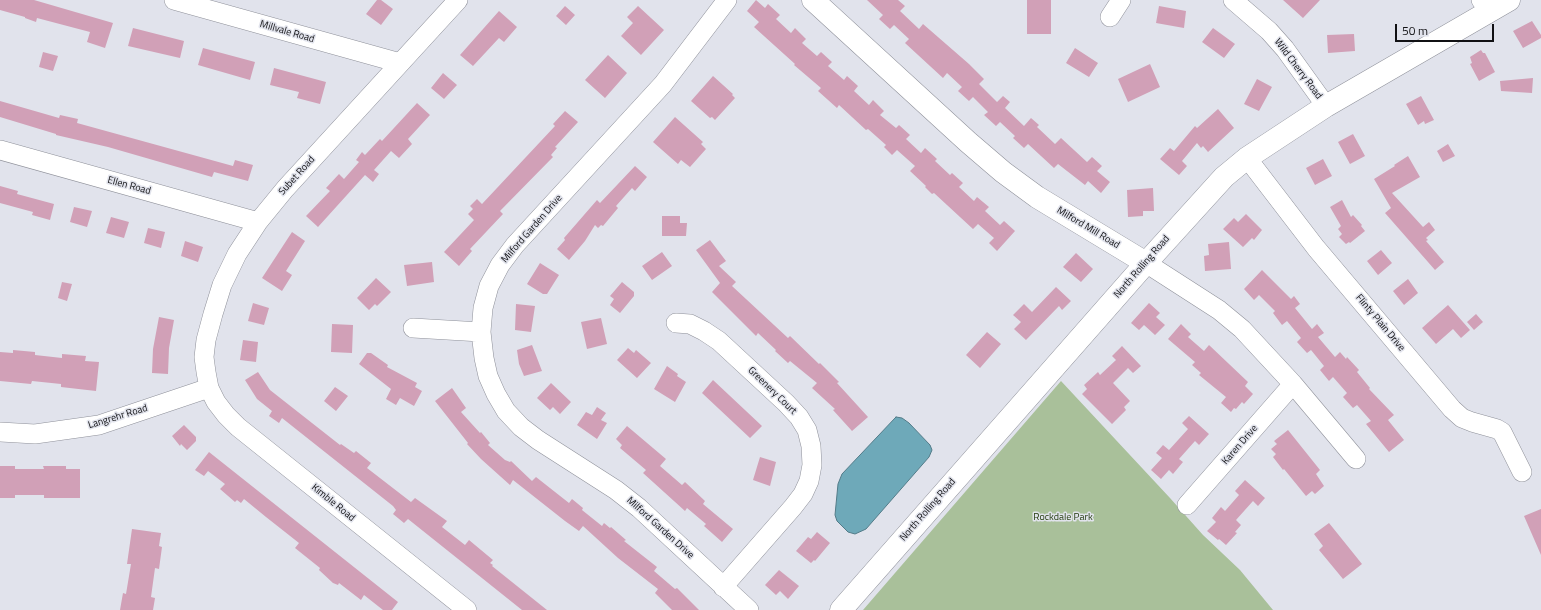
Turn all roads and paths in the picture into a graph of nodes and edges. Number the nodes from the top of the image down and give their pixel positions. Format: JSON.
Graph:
{"nodes":[{"id":1,"x":174,"y":0,"type":"edge"},
{"id":2,"x":458,"y":0,"type":"edge"},
{"id":3,"x":727,"y":0,"type":"edge"},
{"id":4,"x":813,"y":0,"type":"edge"},
{"id":5,"x":1121,"y":0,"type":"edge"},
{"id":6,"x":1233,"y":0,"type":"edge"},
{"id":7,"x":1509,"y":0,"type":"edge"},
{"id":8,"x":1485,"y":6,"type":"edge"},
{"id":9,"x":1110,"y":17,"type":"dead end"},
{"id":10,"x":400,"y":64,"type":"junction"},
{"id":11,"x":1326,"y":106,"type":"junction"},
{"id":12,"x":0,"y":150,"type":"edge"},
{"id":13,"x":1247,"y":158,"type":"junction"},
{"id":14,"x":258,"y":222,"type":"junction"},
{"id":15,"x":1146,"y":263,"type":"junction"},
{"id":16,"x":676,"y":322,"type":"dead end"},
{"id":17,"x":413,"y":328,"type":"dead end"},
{"id":18,"x":481,"y":332,"type":"junction"},
{"id":19,"x":1293,"y":384,"type":"junction"},
{"id":20,"x":209,"y":388,"type":"junction"},
{"id":21,"x":0,"y":432,"type":"edge"},
{"id":22,"x":1356,"y":459,"type":"dead end"},
{"id":23,"x":1522,"y":472,"type":"dead end"},
{"id":24,"x":1187,"y":505,"type":"dead end"},
{"id":25,"x":724,"y":587,"type":"junction"},
{"id":26,"x":467,"y":610,"type":"edge"},
{"id":27,"x":749,"y":610,"type":"edge"},
{"id":28,"x":840,"y":610,"type":"edge"}],
"edges":[{"from":1,"to":10,"type":"street","name":"Millvale Road"},
{"from":2,"to":10,"type":"street","name":"Subet Road"},
{"from":3,"to":18,"type":"street","name":"Milford Garden Drive"},
{"from":4,"to":15,"type":"main road","name":"Milford Mill Road"},
{"from":5,"to":9,"type":"street"},
{"from":6,"to":11,"type":"street","name":"Wild Cherry Road"},
{"from":7,"to":8,"type":"main road","name":"North Rolling Road"},
{"from":8,"to":11,"type":"main road","name":"North Rolling Road"},
{"from":10,"to":14,"type":"street","name":"Subet Road"},
{"from":11,"to":13,"type":"main road","name":"North Rolling Road"},
{"from":12,"to":14,"type":"street","name":"Ellen Road"},
{"from":13,"to":15,"type":"main road","name":"North Rolling Road"},
{"from":13,"to":23,"type":"street","name":"Flinty Plain Drive"},
{"from":14,"to":20,"type":"street","name":"Subet Road"},
{"from":15,"to":19,"type":"street","name":"Milford Mill Road"},
{"from":15,"to":28,"type":"main road","name":"North Rolling Road"},
{"from":16,"to":25,"type":"street","name":"Greenery Court"},
{"from":17,"to":18,"type":"street"},
{"from":18,"to":25,"type":"street","name":"Milford Garden Drive"},
{"from":19,"to":22,"type":"street","name":"Milford Mill Road"},
{"from":19,"to":24,"type":"street","name":"Karen Drive"},
{"from":20,"to":21,"type":"street","name":"Langrehr Road"},
{"from":20,"to":26,"type":"street","name":"Kimble Road"},
{"from":25,"to":27,"type":"street","name":"Milford Garden Drive"}]}
